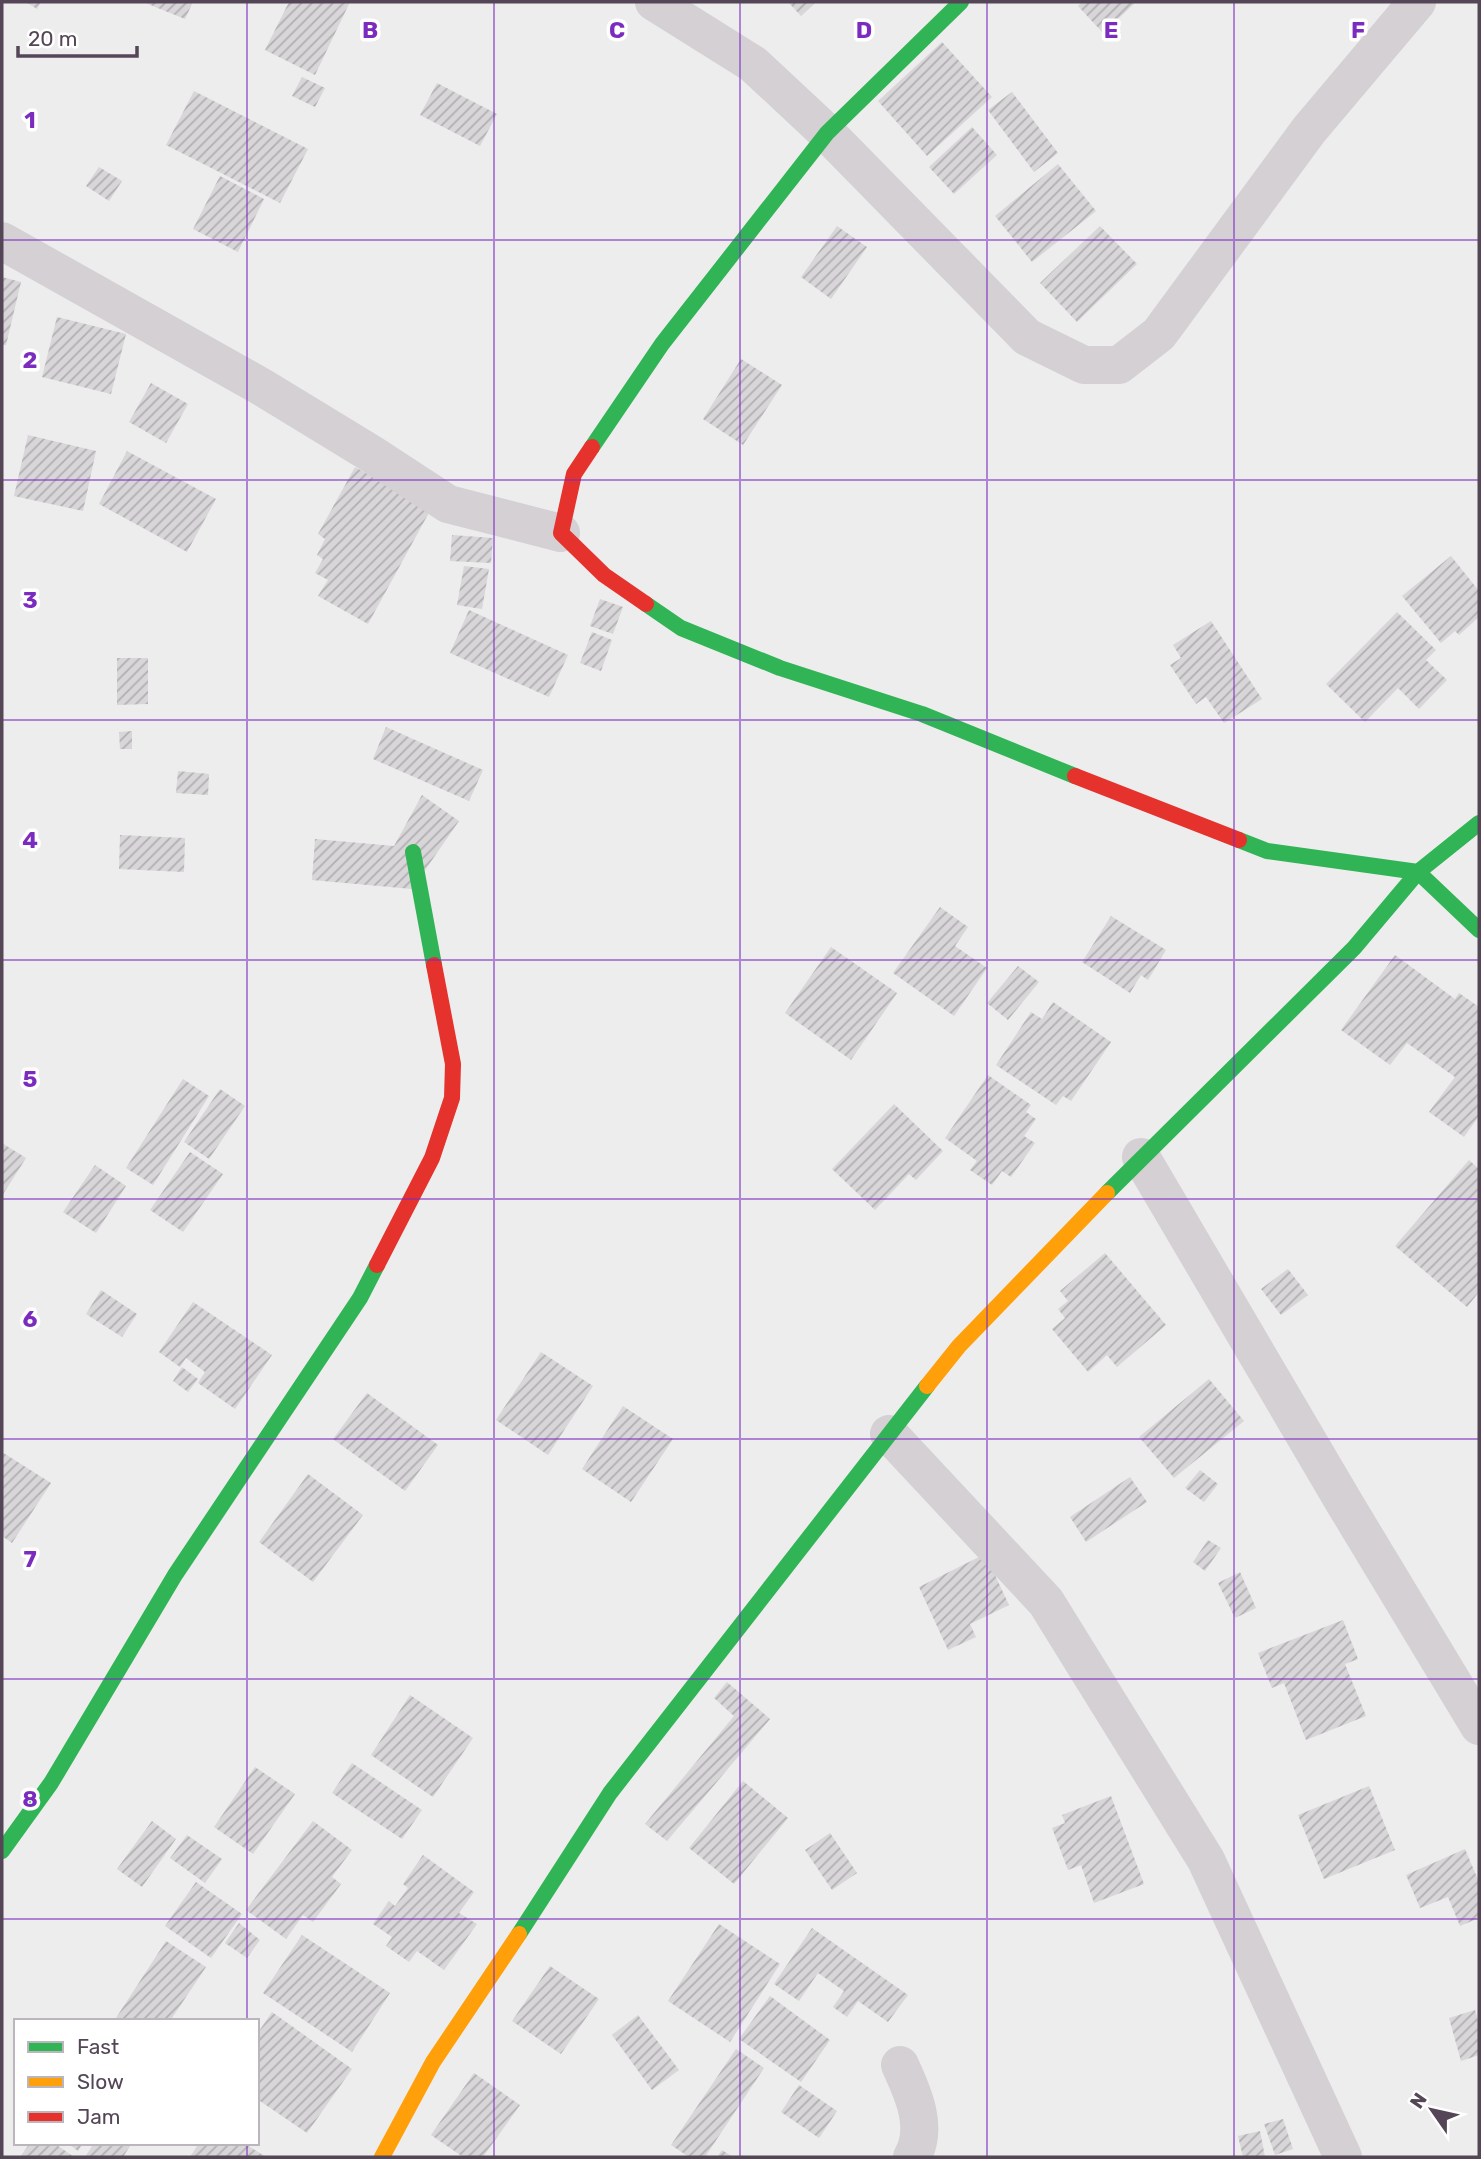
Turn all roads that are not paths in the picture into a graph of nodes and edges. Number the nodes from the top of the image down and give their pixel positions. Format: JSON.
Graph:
{"nodes":[{"id":1,"x":654,"y":2,"type":"edge"},
{"id":2,"x":961,"y":2,"type":"edge"},
{"id":3,"x":1417,"y":2,"type":"edge"},
{"id":4,"x":827,"y":133,"type":"junction"},
{"id":5,"x":2,"y":241,"type":"edge"},
{"id":6,"x":561,"y":533,"type":"junction"},
{"id":7,"x":1479,"y":823,"type":"edge"},
{"id":8,"x":412,"y":852,"type":"dead end"},
{"id":9,"x":1418,"y":872,"type":"junction"},
{"id":10,"x":1479,"y":930,"type":"edge"},
{"id":11,"x":1141,"y":1157,"type":"junction"},
{"id":12,"x":889,"y":1434,"type":"junction"},
{"id":13,"x":1479,"y":1726,"type":"edge"},
{"id":14,"x":2,"y":1852,"type":"edge"},
{"id":15,"x":901,"y":2064,"type":"dead end"},
{"id":16,"x":382,"y":2157,"type":"edge"},
{"id":17,"x":912,"y":2157,"type":"edge"},
{"id":18,"x":1343,"y":2157,"type":"edge"}],
"edges":[{"from":1,"to":4,"type":"street"},
{"from":2,"to":4,"type":"street"},
{"from":3,"to":4,"type":"street"},
{"from":4,"to":6,"type":"street"},
{"from":5,"to":6,"type":"street"},
{"from":6,"to":9,"type":"street"},
{"from":7,"to":9,"type":"street"},
{"from":8,"to":14,"type":"street"},
{"from":9,"to":10,"type":"street"},
{"from":9,"to":11,"type":"street"},
{"from":11,"to":12,"type":"street"},
{"from":11,"to":13,"type":"street"},
{"from":12,"to":16,"type":"street"},
{"from":12,"to":18,"type":"street"},
{"from":15,"to":17,"type":"street"}]}
